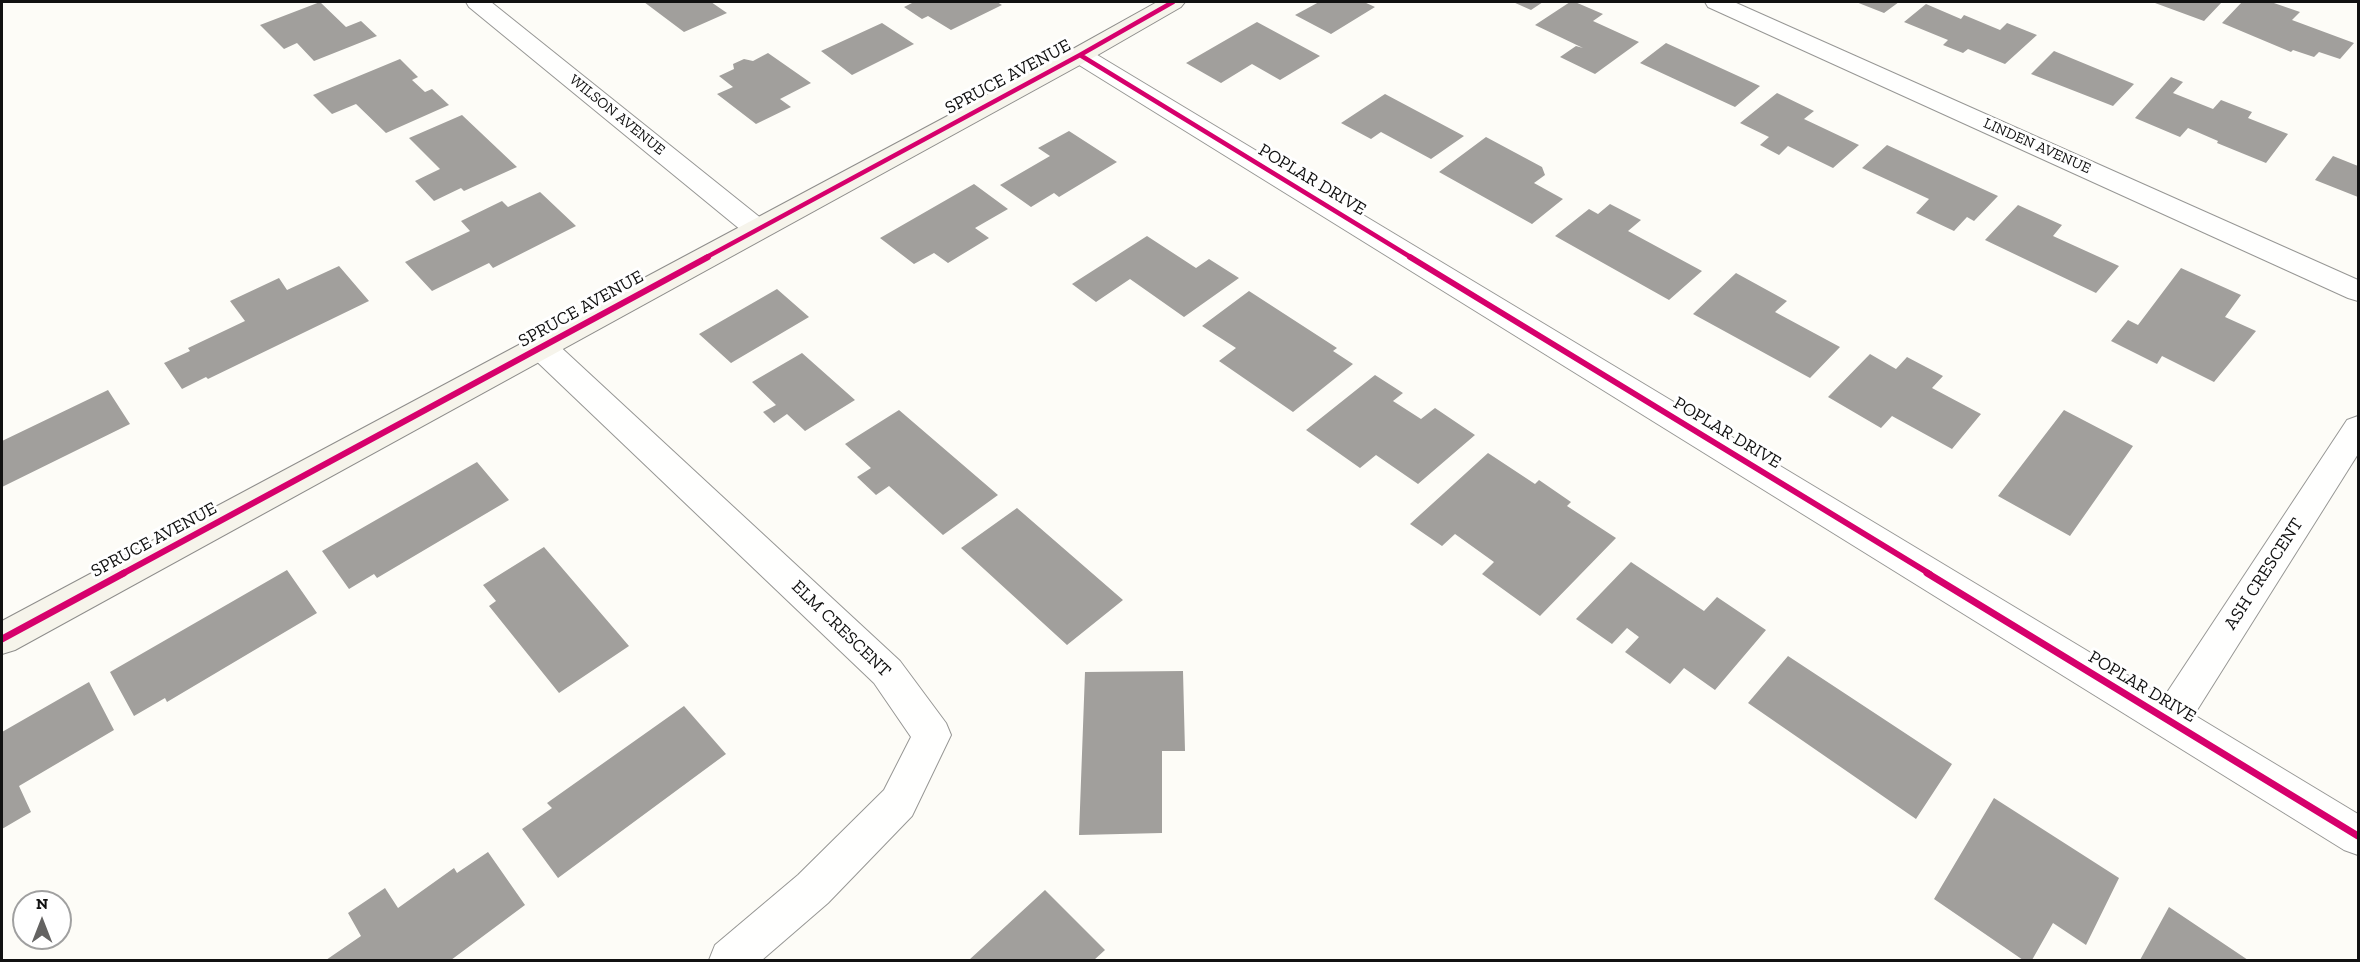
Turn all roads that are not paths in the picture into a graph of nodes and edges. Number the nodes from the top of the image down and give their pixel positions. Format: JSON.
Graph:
{"nodes":[{"id":1,"x":477,"y":2,"type":"edge"},
{"id":2,"x":1173,"y":2,"type":"edge"},
{"id":3,"x":1716,"y":2,"type":"edge"},
{"id":4,"x":1080,"y":55,"type":"junction"},
{"id":5,"x":757,"y":229,"type":"junction"},
{"id":6,"x":2358,"y":291,"type":"edge"},
{"id":7,"x":542,"y":348,"type":"junction"},
{"id":8,"x":2358,"y":428,"type":"edge"},
{"id":9,"x":2,"y":639,"type":"edge"},
{"id":10,"x":2169,"y":721,"type":"junction"},
{"id":11,"x":2358,"y":836,"type":"edge"},
{"id":12,"x":730,"y":960,"type":"edge"}],
"edges":[{"from":1,"to":5,"type":"street","name":"WILSON AVENUE"},
{"from":2,"to":4,"type":"street","name":"SPRUCE AVENUE"},
{"from":3,"to":6,"type":"street","name":"LINDEN AVENUE"},
{"from":4,"to":5,"type":"street","name":"SPRUCE AVENUE"},
{"from":4,"to":10,"type":"street","name":"POPLAR DRIVE"},
{"from":5,"to":7,"type":"street","name":"SPRUCE AVENUE"},
{"from":7,"to":9,"type":"street","name":"SPRUCE AVENUE"},
{"from":7,"to":12,"type":"street","name":"ELM CRESCENT"},
{"from":8,"to":10,"type":"street","name":"ASH CRESCENT"},
{"from":10,"to":11,"type":"street","name":"POPLAR DRIVE"}]}
